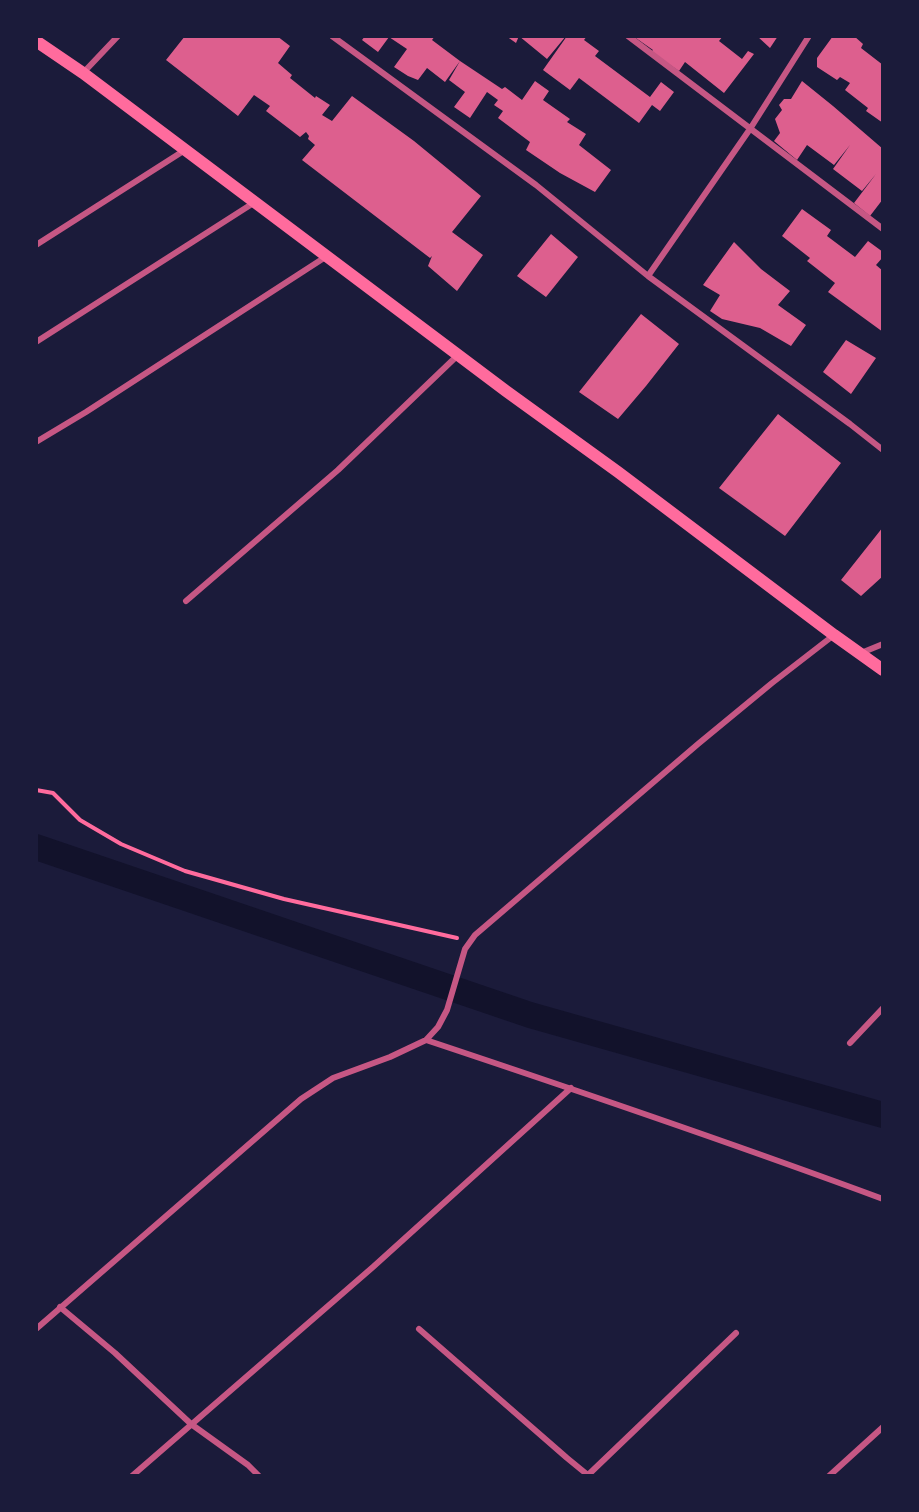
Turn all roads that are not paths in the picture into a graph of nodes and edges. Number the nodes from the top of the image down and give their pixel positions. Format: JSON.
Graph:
{"nodes":[{"id":1,"x":118,"y":36,"type":"edge"},
{"id":2,"x":332,"y":36,"type":"edge"},
{"id":3,"x":628,"y":36,"type":"edge"},
{"id":4,"x":808,"y":36,"type":"edge"},
{"id":5,"x":36,"y":40,"type":"edge"},
{"id":6,"x":83,"y":73,"type":"junction"},
{"id":7,"x":750,"y":129,"type":"junction"},
{"id":8,"x":185,"y":150,"type":"junction"},
{"id":9,"x":255,"y":202,"type":"junction"},
{"id":10,"x":883,"y":229,"type":"edge"},
{"id":11,"x":36,"y":245,"type":"edge"},
{"id":12,"x":327,"y":256,"type":"junction"},
{"id":13,"x":648,"y":276,"type":"junction"},
{"id":14,"x":36,"y":342,"type":"edge"},
{"id":15,"x":459,"y":355,"type":"junction"},
{"id":16,"x":36,"y":442,"type":"edge"},
{"id":17,"x":883,"y":450,"type":"edge"},
{"id":18,"x":186,"y":601,"type":"dead end"},
{"id":19,"x":834,"y":635,"type":"junction"},
{"id":20,"x":883,"y":644,"type":"edge"},
{"id":21,"x":860,"y":653,"type":"junction"},
{"id":22,"x":883,"y":670,"type":"edge"},
{"id":23,"x":883,"y":1008,"type":"edge"},
{"id":24,"x":426,"y":1040,"type":"junction"},
{"id":25,"x":850,"y":1043,"type":"dead end"},
{"id":26,"x":571,"y":1088,"type":"junction"},
{"id":27,"x":883,"y":1198,"type":"edge"},
{"id":28,"x":60,"y":1307,"type":"junction"},
{"id":29,"x":36,"y":1329,"type":"edge"},
{"id":30,"x":419,"y":1329,"type":"dead end"},
{"id":31,"x":736,"y":1333,"type":"dead end"},
{"id":32,"x":191,"y":1424,"type":"junction"},
{"id":33,"x":883,"y":1427,"type":"edge"},
{"id":34,"x":132,"y":1476,"type":"edge"},
{"id":35,"x":260,"y":1476,"type":"edge"},
{"id":36,"x":588,"y":1476,"type":"edge"},
{"id":37,"x":829,"y":1476,"type":"edge"}],
"edges":[{"from":1,"to":6,"type":"street"},
{"from":2,"to":13,"type":"street"},
{"from":3,"to":7,"type":"street"},
{"from":4,"to":7,"type":"street"},
{"from":5,"to":6,"type":"main road"},
{"from":6,"to":8,"type":"main road"},
{"from":7,"to":10,"type":"street"},
{"from":7,"to":13,"type":"street"},
{"from":8,"to":9,"type":"main road"},
{"from":8,"to":11,"type":"street"},
{"from":9,"to":12,"type":"main road"},
{"from":9,"to":14,"type":"street"},
{"from":12,"to":15,"type":"main road"},
{"from":12,"to":16,"type":"street"},
{"from":13,"to":17,"type":"street"},
{"from":15,"to":18,"type":"street"},
{"from":15,"to":19,"type":"main road"},
{"from":19,"to":21,"type":"main road"},
{"from":19,"to":24,"type":"street"},
{"from":20,"to":21,"type":"street"},
{"from":21,"to":22,"type":"main road"},
{"from":23,"to":25,"type":"street"},
{"from":24,"to":26,"type":"street"},
{"from":24,"to":28,"type":"street"},
{"from":26,"to":27,"type":"street"},
{"from":26,"to":32,"type":"street"},
{"from":28,"to":29,"type":"street"},
{"from":28,"to":32,"type":"street"},
{"from":30,"to":36,"type":"street"},
{"from":31,"to":36,"type":"street"},
{"from":32,"to":34,"type":"street"},
{"from":32,"to":35,"type":"street"},
{"from":33,"to":37,"type":"street"}]}
